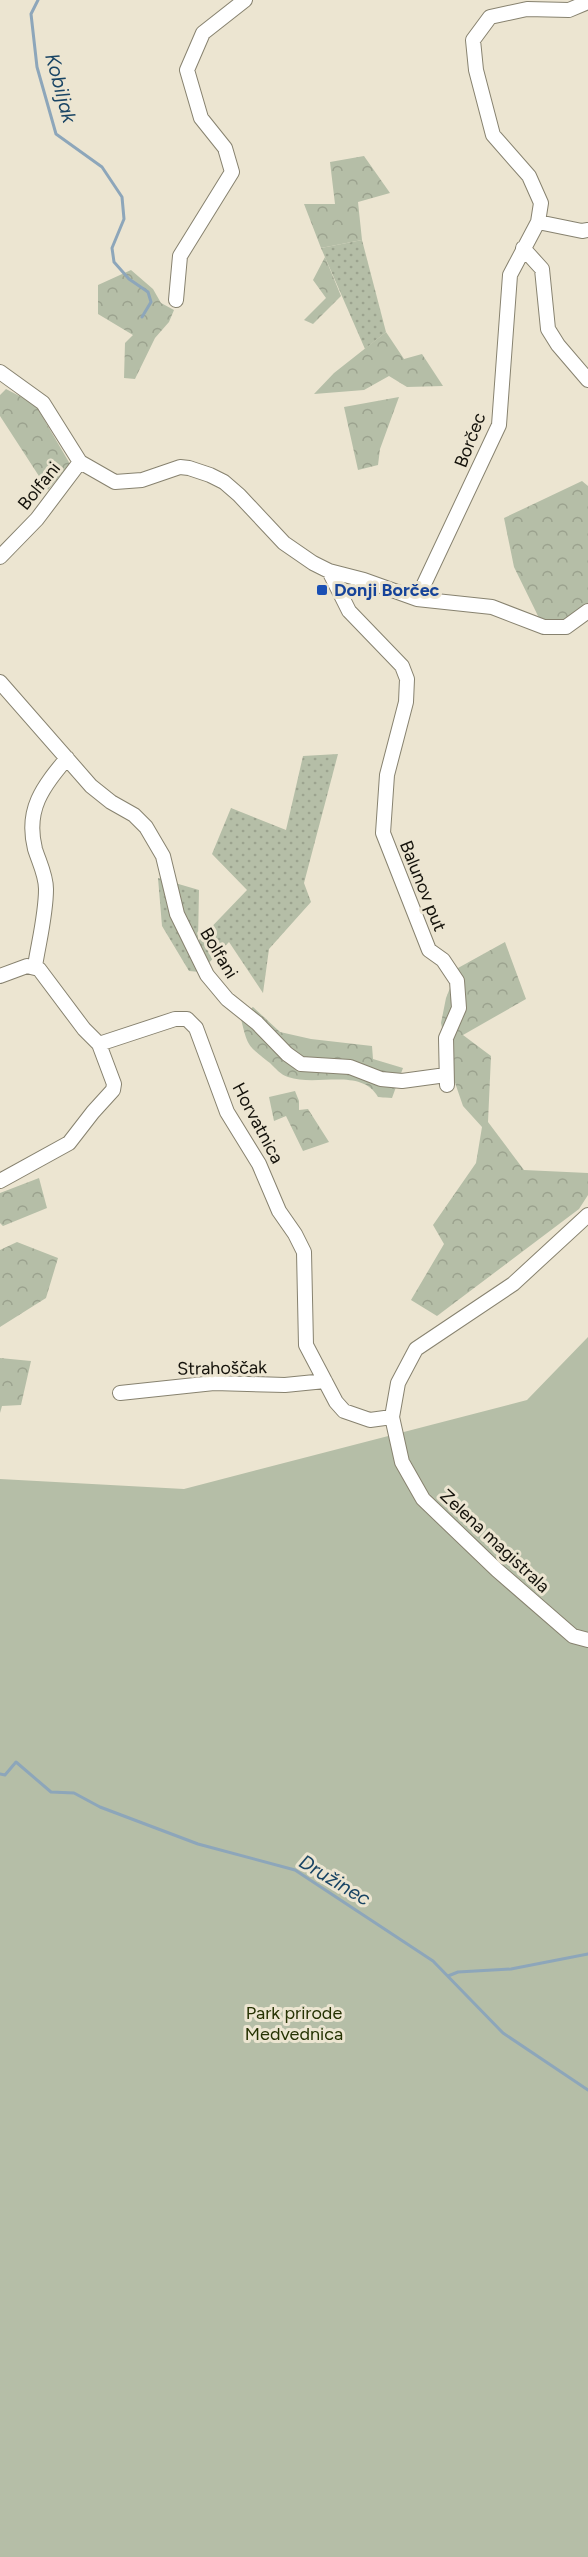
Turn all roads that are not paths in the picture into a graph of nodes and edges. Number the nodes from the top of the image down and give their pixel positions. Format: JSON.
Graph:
{"nodes":[{"id":1,"x":244,"y":0,"type":"edge"},
{"id":2,"x":588,"y":2,"type":"edge"},
{"id":3,"x":538,"y":222,"type":"junction"},
{"id":4,"x":588,"y":231,"type":"edge"},
{"id":5,"x":523,"y":248,"type":"junction"},
{"id":6,"x":176,"y":300,"type":"dead end"},
{"id":7,"x":0,"y":372,"type":"edge"},
{"id":8,"x":588,"y":380,"type":"edge"},
{"id":9,"x":80,"y":462,"type":"junction"},
{"id":10,"x":0,"y":557,"type":"edge"},
{"id":11,"x":329,"y":571,"type":"junction"},
{"id":12,"x":417,"y":598,"type":"junction"},
{"id":13,"x":588,"y":611,"type":"edge"},
{"id":14,"x":0,"y":681,"type":"edge"},
{"id":15,"x":67,"y":758,"type":"junction"},
{"id":16,"x":35,"y":966,"type":"junction"},
{"id":17,"x":0,"y":976,"type":"edge"},
{"id":18,"x":99,"y":1044,"type":"junction"},
{"id":19,"x":447,"y":1080,"type":"joint"},
{"id":20,"x":0,"y":1181,"type":"edge"},
{"id":21,"x":588,"y":1215,"type":"edge"},
{"id":22,"x":325,"y":1381,"type":"junction"},
{"id":23,"x":120,"y":1393,"type":"dead end"},
{"id":24,"x":392,"y":1417,"type":"junction"},
{"id":25,"x":588,"y":1640,"type":"edge"}],
"edges":[{"from":1,"to":6,"type":"street"},
{"from":2,"to":3,"type":"street"},
{"from":3,"to":4,"type":"street"},
{"from":3,"to":5,"type":"street","name":"Borčec"},
{"from":5,"to":8,"type":"street"},
{"from":5,"to":12,"type":"street","name":"Borčec"},
{"from":7,"to":9,"type":"street"},
{"from":9,"to":10,"type":"street","name":"Bolfani"},
{"from":9,"to":11,"type":"street"},
{"from":11,"to":12,"type":"street"},
{"from":11,"to":19,"type":"street","name":"Balunov put"},
{"from":12,"to":13,"type":"street"},
{"from":14,"to":15,"type":"street","name":"Bolfani"},
{"from":15,"to":16,"type":"street"},
{"from":15,"to":19,"type":"street","name":"Bolfani"},
{"from":16,"to":17,"type":"street"},
{"from":16,"to":18,"type":"street"},
{"from":18,"to":20,"type":"street"},
{"from":18,"to":22,"type":"street","name":"Horvatnica"},
{"from":21,"to":24,"type":"street","name":"Zelena magistrala"},
{"from":22,"to":23,"type":"street","name":"Strahoščak"},
{"from":22,"to":24,"type":"street","name":"Horvatnica"},
{"from":24,"to":25,"type":"street","name":"Zelena magistrala"}]}
